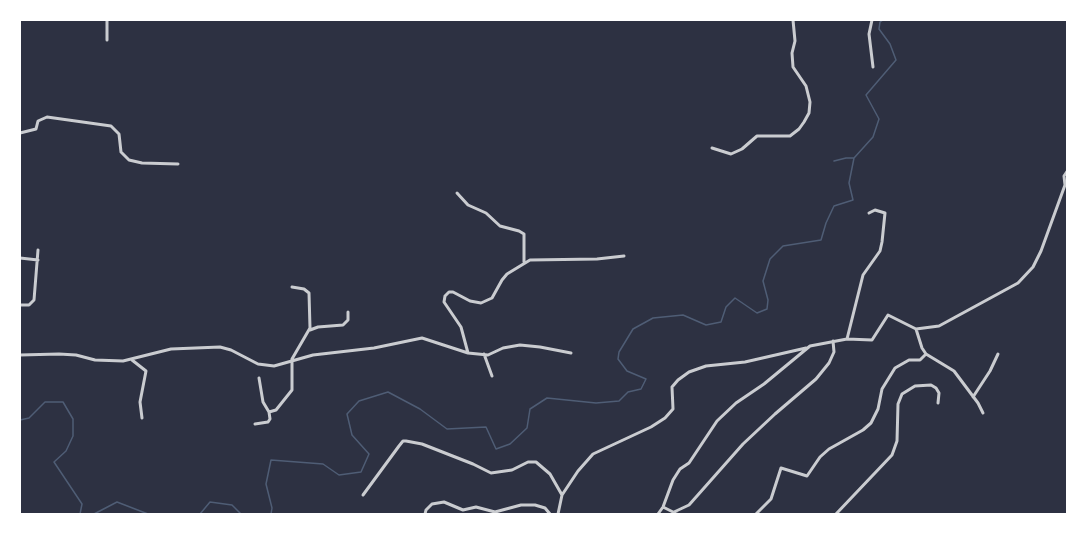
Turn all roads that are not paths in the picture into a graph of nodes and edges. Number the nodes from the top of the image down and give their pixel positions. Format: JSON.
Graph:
{"nodes":[{"id":1,"x":107,"y":20,"type":"edge"},
{"id":2,"x":793,"y":20,"type":"edge"},
{"id":3,"x":872,"y":20,"type":"edge"},
{"id":4,"x":107,"y":40,"type":"dead end"},
{"id":5,"x":873,"y":67,"type":"dead end"},
{"id":6,"x":20,"y":133,"type":"edge"},
{"id":7,"x":712,"y":148,"type":"dead end"},
{"id":8,"x":178,"y":164,"type":"dead end"},
{"id":9,"x":1068,"y":170,"type":"edge"},
{"id":10,"x":458,"y":193,"type":"dead end"},
{"id":11,"x":869,"y":213,"type":"dead end"},
{"id":12,"x":38,"y":250,"type":"dead end"},
{"id":13,"x":624,"y":256,"type":"dead end"},
{"id":14,"x":20,"y":258,"type":"edge"},
{"id":15,"x":38,"y":260,"type":"junction"},
{"id":16,"x":524,"y":262,"type":"junction"},
{"id":17,"x":292,"y":287,"type":"dead end"},
{"id":18,"x":20,"y":305,"type":"edge"},
{"id":19,"x":348,"y":312,"type":"dead end"},
{"id":20,"x":916,"y":329,"type":"junction"},
{"id":21,"x":310,"y":330,"type":"junction"},
{"id":22,"x":847,"y":339,"type":"junction"},
{"id":23,"x":833,"y":342,"type":"junction"},
{"id":24,"x":807,"y":348,"type":"junction"},
{"id":25,"x":571,"y":353,"type":"dead end"},
{"id":26,"x":468,"y":354,"type":"junction"},
{"id":27,"x":484,"y":354,"type":"junction"},
{"id":28,"x":926,"y":354,"type":"junction"},
{"id":29,"x":998,"y":354,"type":"dead end"},
{"id":30,"x":20,"y":355,"type":"edge"},
{"id":31,"x":292,"y":359,"type":"junction"},
{"id":32,"x":132,"y":360,"type":"junction"},
{"id":33,"x":492,"y":376,"type":"dead end"},
{"id":34,"x":259,"y":378,"type":"dead end"},
{"id":35,"x":973,"y":397,"type":"junction"},
{"id":36,"x":938,"y":403,"type":"dead end"},
{"id":37,"x":269,"y":411,"type":"junction"},
{"id":38,"x":983,"y":413,"type":"dead end"},
{"id":39,"x":142,"y":418,"type":"dead end"},
{"id":40,"x":255,"y":424,"type":"dead end"},
{"id":41,"x":363,"y":495,"type":"dead end"},
{"id":42,"x":562,"y":495,"type":"junction"},
{"id":43,"x":663,"y":507,"type":"junction"},
{"id":44,"x":676,"y":513,"type":"edge"},
{"id":45,"x":425,"y":514,"type":"edge"},
{"id":46,"x":550,"y":514,"type":"edge"},
{"id":47,"x":558,"y":514,"type":"edge"},
{"id":48,"x":658,"y":514,"type":"edge"},
{"id":49,"x":756,"y":514,"type":"edge"},
{"id":50,"x":836,"y":514,"type":"edge"}],
"edges":[{"from":1,"to":4,"type":"street"},
{"from":2,"to":7,"type":"street"},
{"from":3,"to":5,"type":"street"},
{"from":6,"to":8,"type":"street"},
{"from":9,"to":20,"type":"street"},
{"from":10,"to":16,"type":"street"},
{"from":11,"to":22,"type":"street"},
{"from":12,"to":15,"type":"street"},
{"from":13,"to":16,"type":"street"},
{"from":14,"to":15,"type":"street"},
{"from":15,"to":18,"type":"street"},
{"from":16,"to":26,"type":"street"},
{"from":17,"to":21,"type":"street"},
{"from":19,"to":21,"type":"street"},
{"from":20,"to":22,"type":"street"},
{"from":20,"to":28,"type":"street"},
{"from":21,"to":31,"type":"street"},
{"from":22,"to":23,"type":"street"},
{"from":23,"to":24,"type":"street"},
{"from":23,"to":44,"type":"street"},
{"from":24,"to":42,"type":"street"},
{"from":24,"to":43,"type":"street"},
{"from":25,"to":27,"type":"street"},
{"from":26,"to":27,"type":"street"},
{"from":26,"to":31,"type":"street"},
{"from":27,"to":33,"type":"street"},
{"from":28,"to":35,"type":"street"},
{"from":28,"to":49,"type":"street"},
{"from":29,"to":35,"type":"street"},
{"from":30,"to":32,"type":"street"},
{"from":31,"to":32,"type":"street"},
{"from":31,"to":37,"type":"street"},
{"from":32,"to":39,"type":"street"},
{"from":34,"to":37,"type":"street"},
{"from":35,"to":38,"type":"street"},
{"from":36,"to":50,"type":"street"},
{"from":37,"to":40,"type":"street"},
{"from":41,"to":42,"type":"street"},
{"from":42,"to":47,"type":"street"},
{"from":43,"to":44,"type":"street"},
{"from":43,"to":48,"type":"street"},
{"from":45,"to":46,"type":"street"}]}
